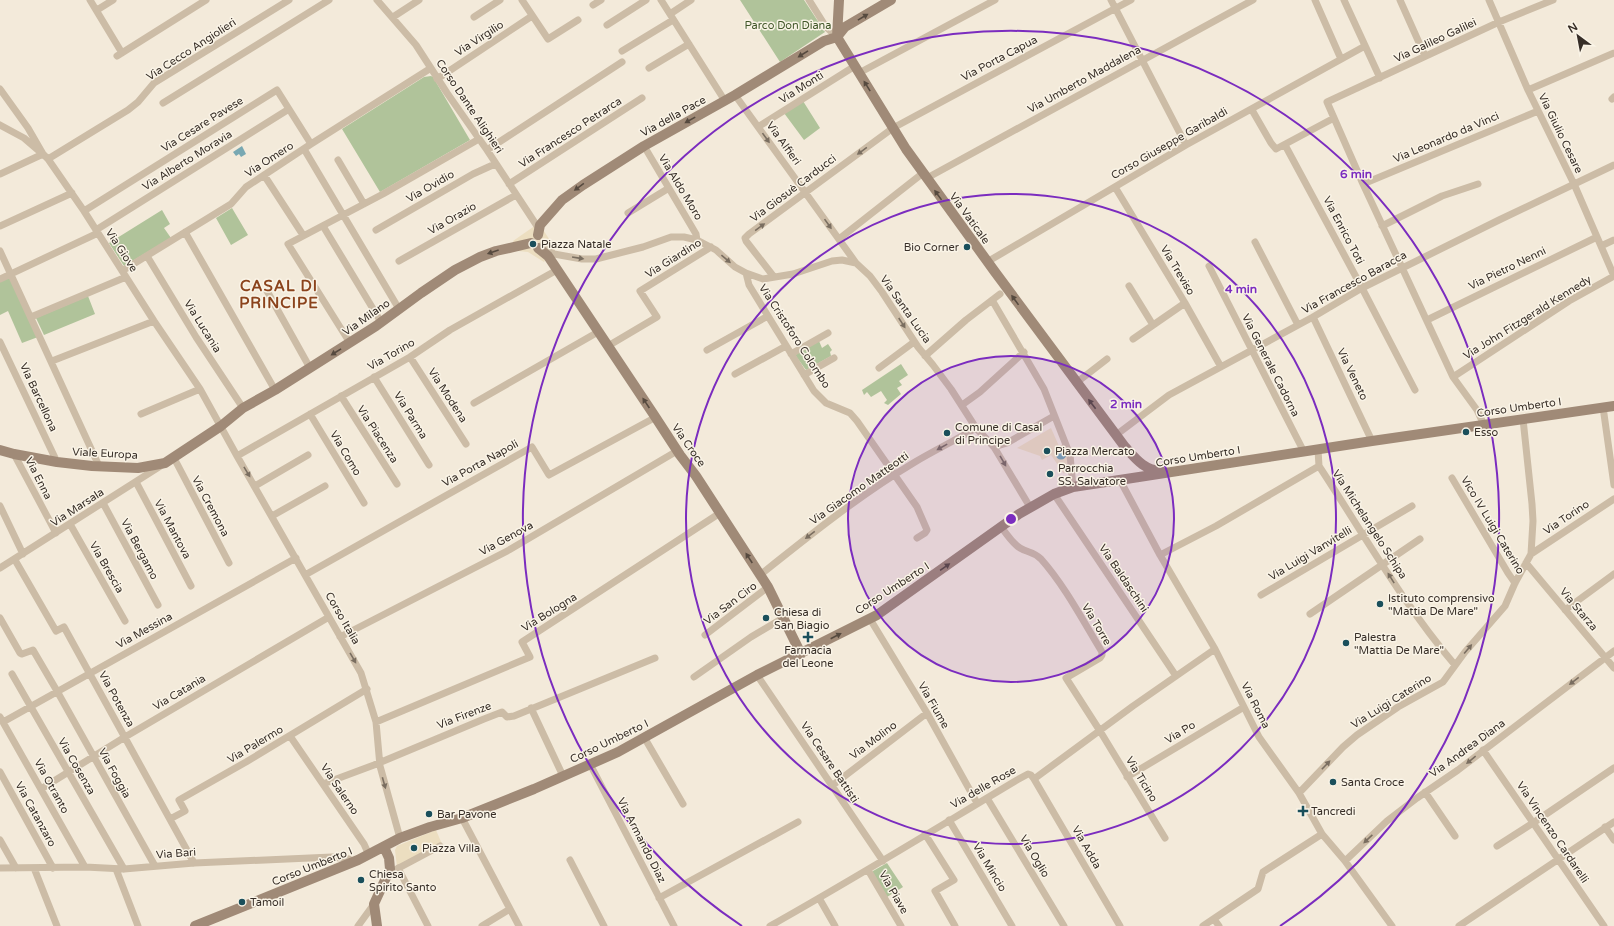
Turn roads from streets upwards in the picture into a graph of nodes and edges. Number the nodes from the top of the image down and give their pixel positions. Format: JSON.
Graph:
{"nodes":[{"id":1,"x":90,"y":0,"type":"edge"},
{"id":2,"x":113,"y":0,"type":"edge"},
{"id":3,"x":206,"y":0,"type":"edge"},
{"id":4,"x":289,"y":0,"type":"edge"},
{"id":5,"x":329,"y":0,"type":"edge"},
{"id":6,"x":378,"y":0,"type":"edge"},
{"id":7,"x":419,"y":0,"type":"edge"},
{"id":8,"x":500,"y":0,"type":"edge"},
{"id":9,"x":522,"y":0,"type":"edge"},
{"id":10,"x":601,"y":0,"type":"edge"},
{"id":11,"x":646,"y":0,"type":"edge"},
{"id":12,"x":661,"y":0,"type":"edge"},
{"id":13,"x":691,"y":0,"type":"edge"},
{"id":14,"x":809,"y":0,"type":"edge"},
{"id":15,"x":839,"y":0,"type":"edge"},
{"id":16,"x":891,"y":0,"type":"edge"},
{"id":17,"x":995,"y":0,"type":"edge"},
{"id":18,"x":1111,"y":0,"type":"edge"},
{"id":19,"x":1131,"y":0,"type":"edge"},
{"id":20,"x":1253,"y":0,"type":"edge"},
{"id":21,"x":1314,"y":0,"type":"edge"},
{"id":22,"x":1344,"y":0,"type":"edge"},
{"id":23,"x":1400,"y":0,"type":"edge"},
{"id":24,"x":1489,"y":0,"type":"edge"},
{"id":25,"x":1552,"y":0,"type":"edge"},
{"id":26,"x":593,"y":5,"type":"dead end"},
{"id":27,"x":1115,"y":8,"type":"junction"},
{"id":28,"x":97,"y":10,"type":"junction"},
{"id":29,"x":532,"y":16,"type":"junction"},
{"id":30,"x":392,"y":17,"type":"junction"},
{"id":31,"x":474,"y":17,"type":"dead end"},
{"id":32,"x":672,"y":17,"type":"junction"},
{"id":33,"x":578,"y":20,"type":"dead end"},
{"id":34,"x":1499,"y":22,"type":"junction"},
{"id":35,"x":607,"y":25,"type":"dead end"},
{"id":36,"x":837,"y":36,"type":"junction"},
{"id":37,"x":689,"y":44,"type":"junction"},
{"id":38,"x":1365,"y":46,"type":"junction"},
{"id":39,"x":622,"y":50,"type":"dead end"},
{"id":40,"x":1614,"y":53,"type":"edge"},
{"id":41,"x":1425,"y":56,"type":"junction"},
{"id":42,"x":1143,"y":59,"type":"junction"},
{"id":43,"x":1341,"y":59,"type":"junction"},
{"id":44,"x":622,"y":62,"type":"dead end"},
{"id":45,"x":431,"y":68,"type":"junction"},
{"id":46,"x":649,"y":68,"type":"dead end"},
{"id":47,"x":857,"y":70,"type":"junction"},
{"id":48,"x":1380,"y":78,"type":"junction"},
{"id":49,"x":437,"y":79,"type":"junction"},
{"id":50,"x":0,"y":89,"type":"edge"},
{"id":51,"x":1528,"y":90,"type":"junction"},
{"id":52,"x":735,"y":95,"type":"junction"},
{"id":53,"x":642,"y":98,"type":"dead end"},
{"id":54,"x":725,"y":101,"type":"junction"},
{"id":55,"x":163,"y":104,"type":"dead end"},
{"id":56,"x":289,"y":109,"type":"junction"},
{"id":57,"x":1252,"y":110,"type":"junction"},
{"id":58,"x":1538,"y":111,"type":"junction"},
{"id":59,"x":1334,"y":118,"type":"junction"},
{"id":60,"x":0,"y":125,"type":"edge"},
{"id":61,"x":758,"y":127,"type":"junction"},
{"id":62,"x":893,"y":128,"type":"junction"},
{"id":63,"x":479,"y":139,"type":"junction"},
{"id":64,"x":311,"y":144,"type":"junction"},
{"id":65,"x":1186,"y":145,"type":"junction"},
{"id":66,"x":1285,"y":145,"type":"junction"},
{"id":67,"x":644,"y":146,"type":"junction"},
{"id":68,"x":304,"y":149,"type":"junction"},
{"id":69,"x":487,"y":150,"type":"junction"},
{"id":70,"x":46,"y":156,"type":"junction"},
{"id":71,"x":338,"y":160,"type":"dead end"},
{"id":72,"x":495,"y":164,"type":"junction"},
{"id":73,"x":1614,"y":165,"type":"edge"},
{"id":74,"x":0,"y":174,"type":"edge"},
{"id":75,"x":264,"y":175,"type":"junction"},
{"id":76,"x":925,"y":176,"type":"junction"},
{"id":77,"x":509,"y":184,"type":"junction"},
{"id":78,"x":1363,"y":184,"type":"junction"},
{"id":79,"x":1478,"y":184,"type":"dead end"},
{"id":80,"x":1574,"y":184,"type":"junction"},
{"id":81,"x":1115,"y":187,"type":"junction"},
{"id":82,"x":669,"y":188,"type":"junction"},
{"id":83,"x":806,"y":192,"type":"junction"},
{"id":84,"x":72,"y":193,"type":"junction"},
{"id":85,"x":516,"y":195,"type":"junction"},
{"id":86,"x":364,"y":204,"type":"junction"},
{"id":87,"x":84,"y":211,"type":"junction"},
{"id":88,"x":628,"y":213,"type":"dead end"},
{"id":89,"x":343,"y":214,"type":"junction"},
{"id":90,"x":0,"y":226,"type":"edge"},
{"id":91,"x":323,"y":226,"type":"junction"},
{"id":92,"x":1382,"y":226,"type":"junction"},
{"id":93,"x":376,"y":230,"type":"dead end"},
{"id":94,"x":97,"y":232,"type":"junction"},
{"id":95,"x":185,"y":232,"type":"junction"},
{"id":96,"x":538,"y":232,"type":"junction"},
{"id":97,"x":303,"y":235,"type":"junction"},
{"id":98,"x":1597,"y":237,"type":"junction"},
{"id":99,"x":839,"y":239,"type":"junction"},
{"id":100,"x":697,"y":240,"type":"junction"},
{"id":101,"x":1614,"y":240,"type":"edge"},
{"id":102,"x":1256,"y":242,"type":"dead end"},
{"id":103,"x":537,"y":245,"type":"junction"},
{"id":104,"x":1601,"y":246,"type":"junction"},
{"id":105,"x":711,"y":247,"type":"junction"},
{"id":106,"x":0,"y":251,"type":"edge"},
{"id":107,"x":147,"y":256,"type":"junction"},
{"id":108,"x":399,"y":261,"type":"dead end"},
{"id":109,"x":987,"y":262,"type":"junction"},
{"id":110,"x":856,"y":263,"type":"junction"},
{"id":111,"x":1209,"y":266,"type":"dead end"},
{"id":112,"x":1401,"y":268,"type":"junction"},
{"id":113,"x":557,"y":270,"type":"junction"},
{"id":114,"x":746,"y":273,"type":"junction"},
{"id":115,"x":11,"y":274,"type":"junction"},
{"id":116,"x":124,"y":274,"type":"junction"},
{"id":117,"x":1614,"y":276,"type":"edge"},
{"id":118,"x":774,"y":277,"type":"junction"},
{"id":119,"x":0,"y":279,"type":"edge"},
{"id":120,"x":1129,"y":286,"type":"dead end"},
{"id":121,"x":1362,"y":288,"type":"junction"},
{"id":122,"x":267,"y":291,"type":"dead end"},
{"id":123,"x":1000,"y":294,"type":"dead end"},
{"id":124,"x":992,"y":300,"type":"junction"},
{"id":125,"x":1186,"y":303,"type":"junction"},
{"id":126,"x":399,"y":309,"type":"junction"},
{"id":127,"x":768,"y":316,"type":"junction"},
{"id":128,"x":31,"y":317,"type":"junction"},
{"id":129,"x":1313,"y":317,"type":"junction"},
{"id":130,"x":1427,"y":320,"type":"junction"},
{"id":131,"x":154,"y":321,"type":"junction"},
{"id":132,"x":381,"y":322,"type":"junction"},
{"id":133,"x":1153,"y":325,"type":"junction"},
{"id":134,"x":1298,"y":325,"type":"junction"},
{"id":135,"x":598,"y":332,"type":"junction"},
{"id":136,"x":828,"y":333,"type":"dead end"},
{"id":137,"x":1134,"y":339,"type":"dead end"},
{"id":138,"x":0,"y":342,"type":"edge"},
{"id":139,"x":914,"y":342,"type":"junction"},
{"id":140,"x":350,"y":343,"type":"junction"},
{"id":141,"x":608,"y":346,"type":"junction"},
{"id":142,"x":786,"y":346,"type":"junction"},
{"id":143,"x":707,"y":350,"type":"dead end"},
{"id":144,"x":1252,"y":350,"type":"junction"},
{"id":145,"x":1024,"y":352,"type":"junction"},
{"id":146,"x":790,"y":354,"type":"junction"},
{"id":147,"x":926,"y":356,"type":"junction"},
{"id":148,"x":410,"y":357,"type":"junction"},
{"id":149,"x":834,"y":358,"type":"dead end"},
{"id":150,"x":1108,"y":359,"type":"dead end"},
{"id":151,"x":52,"y":361,"type":"junction"},
{"id":152,"x":1221,"y":367,"type":"junction"},
{"id":153,"x":310,"y":368,"type":"junction"},
{"id":154,"x":879,"y":368,"type":"dead end"},
{"id":155,"x":735,"y":374,"type":"dead end"},
{"id":156,"x":804,"y":375,"type":"junction"},
{"id":157,"x":374,"y":377,"type":"junction"},
{"id":158,"x":1453,"y":377,"type":"junction"},
{"id":159,"x":1076,"y":383,"type":"junction"},
{"id":160,"x":200,"y":389,"type":"junction"},
{"id":161,"x":275,"y":390,"type":"junction"},
{"id":162,"x":1416,"y":390,"type":"dead end"},
{"id":163,"x":341,"y":396,"type":"junction"},
{"id":164,"x":474,"y":404,"type":"dead end"},
{"id":165,"x":962,"y":405,"type":"junction"},
{"id":166,"x":1614,"y":406,"type":"edge"},
{"id":167,"x":1603,"y":407,"type":"junction"},
{"id":168,"x":243,"y":408,"type":"junction"},
{"id":169,"x":140,"y":414,"type":"dead end"},
{"id":170,"x":310,"y":414,"type":"junction"},
{"id":171,"x":1054,"y":416,"type":"junction"},
{"id":172,"x":656,"y":417,"type":"junction"},
{"id":173,"x":1523,"y":419,"type":"junction"},
{"id":174,"x":1484,"y":425,"type":"junction"},
{"id":175,"x":221,"y":426,"type":"junction"},
{"id":176,"x":976,"y":428,"type":"junction"},
{"id":177,"x":1116,"y":435,"type":"junction"},
{"id":178,"x":1372,"y":440,"type":"junction"},
{"id":179,"x":466,"y":444,"type":"dead end"},
{"id":180,"x":994,"y":447,"type":"junction"},
{"id":181,"x":1,"y":448,"type":"edge"},
{"id":182,"x":1318,"y":450,"type":"junction"},
{"id":183,"x":677,"y":451,"type":"junction"},
{"id":184,"x":1304,"y":452,"type":"junction"},
{"id":185,"x":14,"y":454,"type":"junction"},
{"id":186,"x":308,"y":455,"type":"dead end"},
{"id":187,"x":237,"y":456,"type":"junction"},
{"id":188,"x":169,"y":461,"type":"junction"},
{"id":189,"x":57,"y":462,"type":"junction"},
{"id":190,"x":429,"y":465,"type":"dead end"},
{"id":191,"x":99,"y":466,"type":"junction"},
{"id":192,"x":1319,"y":466,"type":"junction"},
{"id":193,"x":1195,"y":469,"type":"junction"},
{"id":194,"x":895,"y":475,"type":"junction"},
{"id":195,"x":1452,"y":478,"type":"dead end"},
{"id":196,"x":1123,"y":480,"type":"junction"},
{"id":197,"x":136,"y":482,"type":"junction"},
{"id":198,"x":397,"y":484,"type":"dead end"},
{"id":199,"x":1614,"y":485,"type":"edge"},
{"id":200,"x":255,"y":486,"type":"junction"},
{"id":201,"x":325,"y":486,"type":"dead end"},
{"id":202,"x":1073,"y":487,"type":"junction"},
{"id":203,"x":1054,"y":494,"type":"junction"},
{"id":204,"x":1614,"y":499,"type":"edge"},
{"id":205,"x":103,"y":503,"type":"junction"},
{"id":206,"x":364,"y":503,"type":"dead end"},
{"id":207,"x":0,"y":506,"type":"edge"},
{"id":208,"x":1412,"y":506,"type":"dead end"},
{"id":209,"x":1030,"y":507,"type":"junction"},
{"id":210,"x":720,"y":513,"type":"junction"},
{"id":211,"x":272,"y":516,"type":"junction"},
{"id":212,"x":70,"y":524,"type":"junction"},
{"id":213,"x":1001,"y":527,"type":"junction"},
{"id":214,"x":56,"y":533,"type":"junction"},
{"id":215,"x":1364,"y":534,"type":"junction"},
{"id":216,"x":917,"y":538,"type":"dead end"},
{"id":217,"x":1420,"y":539,"type":"dead end"},
{"id":218,"x":23,"y":554,"type":"junction"},
{"id":219,"x":1531,"y":554,"type":"junction"},
{"id":220,"x":1160,"y":555,"type":"junction"},
{"id":221,"x":296,"y":558,"type":"junction"},
{"id":222,"x":14,"y":560,"type":"junction"},
{"id":223,"x":1526,"y":563,"type":"junction"},
{"id":224,"x":229,"y":564,"type":"dead end"},
{"id":225,"x":1382,"y":564,"type":"junction"},
{"id":226,"x":0,"y":568,"type":"edge"},
{"id":227,"x":1614,"y":574,"type":"edge"},
{"id":228,"x":305,"y":575,"type":"junction"},
{"id":229,"x":760,"y":575,"type":"junction"},
{"id":230,"x":1515,"y":583,"type":"junction"},
{"id":231,"x":191,"y":586,"type":"dead end"},
{"id":232,"x":768,"y":587,"type":"junction"},
{"id":233,"x":1261,"y":595,"type":"dead end"},
{"id":234,"x":158,"y":605,"type":"dead end"},
{"id":235,"x":1565,"y":610,"type":"junction"},
{"id":236,"x":1310,"y":614,"type":"dead end"},
{"id":237,"x":330,"y":616,"type":"junction"},
{"id":238,"x":0,"y":618,"type":"edge"},
{"id":239,"x":783,"y":618,"type":"junction"},
{"id":240,"x":870,"y":619,"type":"junction"},
{"id":241,"x":126,"y":621,"type":"dead end"},
{"id":242,"x":705,"y":636,"type":"dead end"},
{"id":243,"x":340,"y":637,"type":"junction"},
{"id":244,"x":1215,"y":648,"type":"junction"},
{"id":245,"x":1614,"y":651,"type":"edge"},
{"id":246,"x":801,"y":654,"type":"junction"},
{"id":247,"x":1605,"y":657,"type":"junction"},
{"id":248,"x":655,"y":658,"type":"dead end"},
{"id":249,"x":1455,"y":665,"type":"junction"},
{"id":250,"x":1614,"y":668,"type":"edge"},
{"id":251,"x":89,"y":672,"type":"junction"},
{"id":252,"x":12,"y":674,"type":"dead end"},
{"id":253,"x":757,"y":675,"type":"junction"},
{"id":254,"x":1176,"y":676,"type":"junction"},
{"id":255,"x":694,"y":677,"type":"dead end"},
{"id":256,"x":367,"y":689,"type":"junction"},
{"id":257,"x":57,"y":691,"type":"junction"},
{"id":258,"x":30,"y":706,"type":"junction"},
{"id":259,"x":1244,"y":707,"type":"junction"},
{"id":260,"x":531,"y":708,"type":"junction"},
{"id":261,"x":927,"y":713,"type":"junction"},
{"id":262,"x":2,"y":719,"type":"edge"},
{"id":263,"x":376,"y":722,"type":"junction"},
{"id":264,"x":1100,"y":731,"type":"junction"},
{"id":265,"x":290,"y":736,"type":"junction"},
{"id":266,"x":125,"y":737,"type":"junction"},
{"id":267,"x":644,"y":737,"type":"junction"},
{"id":268,"x":1483,"y":750,"type":"junction"},
{"id":269,"x":93,"y":757,"type":"junction"},
{"id":270,"x":380,"y":762,"type":"junction"},
{"id":271,"x":590,"y":764,"type":"junction"},
{"id":272,"x":1614,"y":768,"type":"edge"},
{"id":273,"x":68,"y":771,"type":"junction"},
{"id":274,"x":0,"y":772,"type":"edge"},
{"id":275,"x":562,"y":776,"type":"junction"},
{"id":276,"x":1127,"y":777,"type":"junction"},
{"id":277,"x":1034,"y":779,"type":"junction"},
{"id":278,"x":324,"y":784,"type":"junction"},
{"id":279,"x":833,"y":785,"type":"junction"},
{"id":280,"x":41,"y":789,"type":"junction"},
{"id":281,"x":1425,"y":792,"type":"junction"},
{"id":282,"x":1299,"y":793,"type":"junction"},
{"id":283,"x":987,"y":798,"type":"junction"},
{"id":284,"x":977,"y":803,"type":"junction"},
{"id":285,"x":683,"y":804,"type":"dead end"},
{"id":286,"x":462,"y":818,"type":"junction"},
{"id":287,"x":170,"y":819,"type":"junction"},
{"id":288,"x":949,"y":820,"type":"junction"},
{"id":289,"x":798,"y":822,"type":"dead end"},
{"id":290,"x":1614,"y":822,"type":"edge"},
{"id":291,"x":1534,"y":823,"type":"junction"},
{"id":292,"x":1606,"y":827,"type":"junction"},
{"id":293,"x":925,"y":834,"type":"junction"},
{"id":294,"x":1322,"y":834,"type":"junction"},
{"id":295,"x":1455,"y":836,"type":"dead end"},
{"id":296,"x":400,"y":838,"type":"junction"},
{"id":297,"x":1165,"y":838,"type":"dead end"},
{"id":298,"x":0,"y":840,"type":"edge"},
{"id":299,"x":1614,"y":840,"type":"edge"},
{"id":300,"x":440,"y":846,"type":"dead end"},
{"id":301,"x":1497,"y":846,"type":"dead end"},
{"id":302,"x":384,"y":847,"type":"junction"},
{"id":303,"x":369,"y":855,"type":"junction"},
{"id":304,"x":570,"y":860,"type":"dead end"},
{"id":305,"x":1558,"y":860,"type":"junction"},
{"id":306,"x":884,"y":861,"type":"junction"},
{"id":307,"x":1345,"y":861,"type":"junction"},
{"id":308,"x":352,"y":862,"type":"junction"},
{"id":309,"x":194,"y":863,"type":"junction"},
{"id":310,"x":155,"y":866,"type":"junction"},
{"id":311,"x":85,"y":867,"type":"junction"},
{"id":312,"x":0,"y":868,"type":"edge"},
{"id":313,"x":16,"y":868,"type":"junction"},
{"id":314,"x":34,"y":868,"type":"junction"},
{"id":315,"x":53,"y":868,"type":"junction"},
{"id":316,"x":398,"y":868,"type":"junction"},
{"id":317,"x":116,"y":869,"type":"junction"},
{"id":318,"x":124,"y":869,"type":"junction"},
{"id":319,"x":868,"y":870,"type":"junction"},
{"id":320,"x":388,"y":874,"type":"junction"},
{"id":321,"x":659,"y":898,"type":"junction"},
{"id":322,"x":819,"y":898,"type":"junction"},
{"id":323,"x":374,"y":904,"type":"junction"},
{"id":324,"x":510,"y":909,"type":"junction"},
{"id":325,"x":1214,"y":919,"type":"junction"},
{"id":326,"x":773,"y":925,"type":"edge"},
{"id":327,"x":57,"y":926,"type":"edge"},
{"id":328,"x":138,"y":926,"type":"edge"},
{"id":329,"x":196,"y":926,"type":"edge"},
{"id":330,"x":358,"y":926,"type":"edge"},
{"id":331,"x":377,"y":926,"type":"edge"},
{"id":332,"x":428,"y":926,"type":"edge"},
{"id":333,"x":482,"y":926,"type":"edge"},
{"id":334,"x":520,"y":926,"type":"edge"},
{"id":335,"x":604,"y":926,"type":"edge"},
{"id":336,"x":674,"y":926,"type":"edge"},
{"id":337,"x":835,"y":926,"type":"edge"},
{"id":338,"x":901,"y":926,"type":"edge"},
{"id":339,"x":956,"y":926,"type":"edge"},
{"id":340,"x":1012,"y":926,"type":"edge"},
{"id":341,"x":1064,"y":926,"type":"edge"},
{"id":342,"x":1120,"y":926,"type":"edge"},
{"id":343,"x":1203,"y":926,"type":"edge"},
{"id":344,"x":1219,"y":926,"type":"edge"},
{"id":345,"x":1392,"y":926,"type":"edge"},
{"id":346,"x":1459,"y":926,"type":"edge"},
{"id":347,"x":1604,"y":926,"type":"edge"}],
"edges":[{"from":1,"to":28,"type":"street"},
{"from":2,"to":28,"type":"street"},
{"from":3,"to":28,"type":"street"},
{"from":4,"to":70,"type":"street","name":"Via Cecco Angiolieri"},
{"from":5,"to":55,"type":"street"},
{"from":6,"to":30,"type":"street","name":"Corso Dante Alighieri"},
{"from":7,"to":30,"type":"street"},
{"from":8,"to":31,"type":"street"},
{"from":9,"to":29,"type":"street"},
{"from":10,"to":26,"type":"street"},
{"from":11,"to":35,"type":"street"},
{"from":12,"to":32,"type":"street"},
{"from":13,"to":32,"type":"street"},
{"from":14,"to":36,"type":"street"},
{"from":15,"to":36,"type":"street"},
{"from":36,"to":16,"type":"street","name":"Via della Pace","one_way":true},
{"from":17,"to":47,"type":"street","name":"Via Monti"},
{"from":18,"to":27,"type":"street"},
{"from":19,"to":27,"type":"street","name":"Via Porta Capua"},
{"from":20,"to":42,"type":"street","name":"Via Umberto Maddalena"},
{"from":21,"to":43,"type":"street"},
{"from":22,"to":38,"type":"street"},
{"from":23,"to":41,"type":"street"},
{"from":24,"to":34,"type":"street","name":"Via Giulio Cesare"},
{"from":25,"to":34,"type":"street","name":"Via Galileo Galilei"},
{"from":27,"to":42,"type":"street"},
{"from":27,"to":62,"type":"street","name":"Via Porta Capua"},
{"from":29,"to":33,"type":"street"},
{"from":29,"to":49,"type":"street","name":"Via Virgilio"},
{"from":30,"to":45,"type":"street","name":"Corso Dante Alighieri"},
{"from":32,"to":37,"type":"street"},
{"from":32,"to":39,"type":"street"},
{"from":34,"to":41,"type":"street","name":"Via Galileo Galilei"},
{"from":34,"to":51,"type":"street","name":"Via Giulio Cesare"},
{"from":36,"to":47,"type":"street","name":"Via Vaticale"},
{"from":36,"to":52,"type":"street","name":"Via della Pace","one_way":true},
{"from":37,"to":46,"type":"street"},
{"from":37,"to":54,"type":"street"},
{"from":38,"to":43,"type":"street","name":"Corso Giuseppe Garibaldi"},
{"from":38,"to":48,"type":"street"},
{"from":40,"to":51,"type":"street"},
{"from":41,"to":48,"type":"street","name":"Via Galileo Galilei"},
{"from":42,"to":65,"type":"street"},
{"from":42,"to":76,"type":"street","name":"Via Umberto Maddalena"},
{"from":43,"to":57,"type":"street","name":"Corso Giuseppe Garibaldi"},
{"from":44,"to":69,"type":"street"},
{"from":45,"to":49,"type":"street","name":"Corso Dante Alighieri"},
{"from":45,"to":64,"type":"street","name":"Via Omero"},
{"from":47,"to":61,"type":"street","name":"Via Monti"},
{"from":62,"to":47,"type":"street","name":"Via Vaticale","one_way":true},
{"from":48,"to":59,"type":"street","name":"Via Galileo Galilei"},
{"from":49,"to":63,"type":"street","name":"Corso Dante Alighieri"},
{"from":50,"to":70,"type":"street","name":"Via Giove"},
{"from":51,"to":58,"type":"street","name":"Via Giulio Cesare"},
{"from":52,"to":54,"type":"street","name":"Via della Pace"},
{"from":52,"to":61,"type":"street","name":"Via Alfieri"},
{"from":53,"to":77,"type":"street","name":"Via Francesco Petrarca"},
{"from":54,"to":67,"type":"street","name":"Via della Pace","one_way":true},
{"from":56,"to":64,"type":"street","name":"Via Cesare Pavese"},
{"from":56,"to":87,"type":"street","name":"Via Cesare Pavese"},
{"from":56,"to":94,"type":"street","name":"Via Alberto Moravia"},
{"from":57,"to":65,"type":"street","name":"Corso Giuseppe Garibaldi"},
{"from":57,"to":66,"type":"street"},
{"from":58,"to":78,"type":"street","name":"Via Leonardo da Vinci"},
{"from":58,"to":80,"type":"street","name":"Via Giulio Cesare"},
{"from":59,"to":66,"type":"street"},
{"from":59,"to":78,"type":"street"},
{"from":60,"to":70,"type":"street"},
{"from":61,"to":83,"type":"street","name":"Via Alfieri","one_way":true},
{"from":62,"to":76,"type":"street","name":"Via Vaticale"},
{"from":62,"to":83,"type":"street","name":"Via Giosuè Carducci","one_way":true},
{"from":63,"to":69,"type":"street","name":"Corso Dante Alighieri"},
{"from":63,"to":86,"type":"street"},
{"from":64,"to":68,"type":"street","name":"Via Omero"},
{"from":65,"to":81,"type":"street","name":"Corso Giuseppe Garibaldi"},
{"from":66,"to":121,"type":"street","name":"Via Enrico Toti"},
{"from":67,"to":82,"type":"street","name":"Via Aldo Moro"},
{"from":67,"to":96,"type":"street","name":"Via della Pace","one_way":true},
{"from":68,"to":75,"type":"street","name":"Via Omero"},
{"from":68,"to":89,"type":"street"},
{"from":69,"to":72,"type":"street","name":"Corso Dante Alighieri"},
{"from":70,"to":74,"type":"street","name":"Via Cecco Angiolieri"},
{"from":70,"to":84,"type":"street","name":"Via Giove"},
{"from":71,"to":86,"type":"street"},
{"from":72,"to":77,"type":"street","name":"Corso Dante Alighieri"},
{"from":72,"to":93,"type":"street","name":"Via Ovidio"},
{"from":73,"to":80,"type":"street","name":"Via Francesco Baracca"},
{"from":75,"to":95,"type":"street","name":"Via Omero"},
{"from":75,"to":97,"type":"street"},
{"from":76,"to":99,"type":"street","name":"Via Umberto Maddalena"},
{"from":109,"to":76,"type":"street","name":"Via Vaticale","one_way":true},
{"from":77,"to":85,"type":"street","name":"Corso Dante Alighieri"},
{"from":78,"to":92,"type":"street"},
{"from":79,"to":92,"type":"street"},
{"from":80,"to":98,"type":"street","name":"Via Giulio Cesare"},
{"from":80,"to":112,"type":"street","name":"Via Francesco Baracca"},
{"from":81,"to":109,"type":"street","name":"Corso Giuseppe Garibaldi"},
{"from":81,"to":125,"type":"street","name":"Via Treviso"},
{"from":82,"to":88,"type":"street"},
{"from":82,"to":100,"type":"street","name":"Via Aldo Moro"},
{"from":83,"to":99,"type":"street","name":"Via Alfieri","one_way":true},
{"from":118,"to":83,"type":"street","name":"Via Giosuè Carducci","one_way":true},
{"from":84,"to":87,"type":"street","name":"Via Giove"},
{"from":84,"to":90,"type":"street"},
{"from":85,"to":96,"type":"street","name":"Corso Dante Alighieri"},
{"from":85,"to":108,"type":"street","name":"Via Orazio"},
{"from":86,"to":89,"type":"street"},
{"from":87,"to":94,"type":"street","name":"Via Giove"},
{"from":89,"to":91,"type":"street"},
{"from":89,"to":126,"type":"street"},
{"from":91,"to":97,"type":"street"},
{"from":91,"to":132,"type":"street"},
{"from":92,"to":112,"type":"street"},
{"from":94,"to":115,"type":"street","name":"Via Alberto Moravia"},
{"from":94,"to":116,"type":"street","name":"Via Giove"},
{"from":95,"to":107,"type":"street","name":"Via Omero"},
{"from":95,"to":161,"type":"street"},
{"from":96,"to":103,"type":"street"},
{"from":97,"to":140,"type":"street"},
{"from":98,"to":104,"type":"street","name":"Via Giulio Cesare"},
{"from":98,"to":130,"type":"street","name":"Via Pietro Nenni"},
{"from":99,"to":110,"type":"street","name":"Via Alfieri"},
{"from":103,"to":100,"type":"street","one_way":true},
{"from":100,"to":105,"type":"street"},
{"from":101,"to":104,"type":"street"},
{"from":102,"to":134,"type":"street"},
{"from":103,"to":113,"type":"street","name":"Via Croce"},
{"from":103,"to":126,"type":"street","name":"Via Milano","one_way":true},
{"from":104,"to":117,"type":"street","name":"Via Giulio Cesare"},
{"from":105,"to":114,"type":"street","one_way":true},
{"from":105,"to":141,"type":"street","name":"Via Giardino"},
{"from":106,"to":115,"type":"street"},
{"from":107,"to":116,"type":"street","name":"Via Omero"},
{"from":107,"to":168,"type":"street","name":"Via Lucania"},
{"from":159,"to":109,"type":"street","name":"Via Vaticale","one_way":true},
{"from":110,"to":118,"type":"street"},
{"from":110,"to":139,"type":"street","name":"Via Santa Lucia","one_way":true},
{"from":111,"to":144,"type":"street","name":"Via Generale Cadorna"},
{"from":112,"to":121,"type":"street","name":"Via Francesco Baracca"},
{"from":112,"to":130,"type":"street"},
{"from":113,"to":135,"type":"street","name":"Via Croce"},
{"from":113,"to":148,"type":"street","name":"Via Torino"},
{"from":114,"to":118,"type":"street"},
{"from":114,"to":127,"type":"street","name":"Via Cristoforo Colombo"},
{"from":115,"to":119,"type":"street","name":"Via Alberto Moravia"},
{"from":115,"to":128,"type":"street"},
{"from":116,"to":128,"type":"street","name":"Via Omero"},
{"from":116,"to":131,"type":"street","name":"Via Giove"},
{"from":117,"to":158,"type":"street","name":"Via John Fitzgerald Kennedy"},
{"from":120,"to":133,"type":"street"},
{"from":121,"to":129,"type":"street","name":"Via Francesco Baracca"},
{"from":121,"to":162,"type":"street","name":"Via Enrico Toti"},
{"from":122,"to":153,"type":"street"},
{"from":123,"to":124,"type":"street"},
{"from":124,"to":145,"type":"street"},
{"from":124,"to":147,"type":"street"},
{"from":125,"to":133,"type":"street"},
{"from":125,"to":152,"type":"street","name":"Via Treviso"},
{"from":126,"to":132,"type":"street","name":"Via Milano"},
{"from":127,"to":142,"type":"street","name":"Via Cristoforo Colombo"},
{"from":127,"to":143,"type":"street"},
{"from":128,"to":151,"type":"street"},
{"from":129,"to":134,"type":"street","name":"Via Francesco Baracca"},
{"from":129,"to":178,"type":"street","name":"Via Veneto"},
{"from":130,"to":158,"type":"street"},
{"from":131,"to":151,"type":"street"},
{"from":131,"to":160,"type":"street","name":"Via Giove"},
{"from":132,"to":140,"type":"street","name":"Via Milano"},
{"from":133,"to":137,"type":"street"},
{"from":134,"to":144,"type":"street","name":"Via Francesco Baracca"},
{"from":135,"to":141,"type":"street","name":"Via Croce"},
{"from":135,"to":164,"type":"street"},
{"from":136,"to":146,"type":"street"},
{"from":138,"to":189,"type":"street","name":"Via Barcellona"},
{"from":139,"to":147,"type":"street","name":"Via Santa Lucia"},
{"from":139,"to":154,"type":"street"},
{"from":140,"to":153,"type":"street","name":"Via Milano","one_way":true},
{"from":172,"to":141,"type":"street","name":"Via Croce","one_way":true},
{"from":142,"to":146,"type":"street","name":"Via Cristoforo Colombo"},
{"from":142,"to":155,"type":"street"},
{"from":144,"to":152,"type":"street","name":"Via Francesco Baracca"},
{"from":144,"to":184,"type":"street","name":"Via Generale Cadorna"},
{"from":145,"to":165,"type":"street"},
{"from":145,"to":171,"type":"street"},
{"from":146,"to":156,"type":"street","name":"Via Cristoforo Colombo"},
{"from":147,"to":165,"type":"street","name":"Via Santa Lucia"},
{"from":148,"to":157,"type":"street","name":"Via Torino"},
{"from":148,"to":179,"type":"street","name":"Via Modena"},
{"from":149,"to":156,"type":"street"},
{"from":150,"to":159,"type":"street"},
{"from":151,"to":191,"type":"street"},
{"from":152,"to":177,"type":"street","name":"Via Francesco Baracca"},
{"from":153,"to":161,"type":"street","name":"Via Milano"},
{"from":156,"to":194,"type":"street","name":"Via Cristoforo Colombo"},
{"from":157,"to":163,"type":"street","name":"Via Torino"},
{"from":157,"to":190,"type":"street","name":"Via Parma"},
{"from":158,"to":174,"type":"street"},
{"from":177,"to":159,"type":"street","name":"Via Vaticale","one_way":true},
{"from":160,"to":169,"type":"street"},
{"from":160,"to":175,"type":"street","name":"Via Giove"},
{"from":161,"to":168,"type":"street","name":"Via Milano"},
{"from":163,"to":170,"type":"street","name":"Via Torino"},
{"from":163,"to":198,"type":"street","name":"Via Piacenza"},
{"from":165,"to":176,"type":"street","name":"Via Santa Lucia"},
{"from":166,"to":167,"type":"street","name":"Corso Umberto I"},
{"from":167,"to":173,"type":"street","name":"Corso Umberto I"},
{"from":167,"to":199,"type":"street"},
{"from":168,"to":175,"type":"street","name":"Via Milano"},
{"from":170,"to":187,"type":"street","name":"Via Torino"},
{"from":170,"to":206,"type":"street","name":"Via Como"},
{"from":171,"to":180,"type":"street"},
{"from":171,"to":202,"type":"street"},
{"from":172,"to":183,"type":"street","name":"Via Croce"},
{"from":172,"to":228,"type":"street","name":"Via Porta Napoli"},
{"from":173,"to":174,"type":"street","name":"Corso Umberto I"},
{"from":173,"to":219,"type":"street","name":"Via Luigi Caterino"},
{"from":174,"to":178,"type":"street","name":"Corso Umberto I"},
{"from":175,"to":187,"type":"street","name":"Corso Italia"},
{"from":175,"to":188,"type":"street","name":"Viale Europa"},
{"from":176,"to":180,"type":"street","name":"Via Santa Lucia"},
{"from":176,"to":194,"type":"street","name":"Via Giacomo Matteotti","one_way":true},
{"from":177,"to":193,"type":"street","name":"Via Vaticale"},
{"from":177,"to":196,"type":"street","name":"Via Vaticale"},
{"from":178,"to":182,"type":"street","name":"Corso Umberto I"},
{"from":180,"to":209,"type":"street","name":"Via Santa Lucia","one_way":true},
{"from":181,"to":185,"type":"street","name":"Viale Europa"},
{"from":182,"to":184,"type":"street","name":"Corso Umberto I"},
{"from":182,"to":192,"type":"street","name":"Via Michelangelo Schipa"},
{"from":183,"to":210,"type":"street","name":"Via Croce"},
{"from":183,"to":243,"type":"street","name":"Via Genova"},
{"from":184,"to":193,"type":"street","name":"Corso Umberto I"},
{"from":185,"to":189,"type":"street","name":"Viale Europa"},
{"from":185,"to":214,"type":"street","name":"Via Enna"},
{"from":186,"to":200,"type":"street"},
{"from":187,"to":200,"type":"street","name":"Corso Italia","one_way":true},
{"from":188,"to":191,"type":"street","name":"Viale Europa"},
{"from":188,"to":197,"type":"street","name":"Via Marsala"},
{"from":188,"to":224,"type":"street","name":"Via Cremona"},
{"from":189,"to":191,"type":"street","name":"Viale Europa"},
{"from":192,"to":215,"type":"street","name":"Via Michelangelo Schipa"},
{"from":192,"to":220,"type":"street"},
{"from":193,"to":196,"type":"street","name":"Corso Umberto I"},
{"from":194,"to":216,"type":"street","name":"Via Cristoforo Colombo"},
{"from":194,"to":229,"type":"street","name":"Via Giacomo Matteotti","one_way":true},
{"from":195,"to":230,"type":"street","name":"Vico IV Luigi Caterino"},
{"from":196,"to":202,"type":"street","name":"Corso Umberto I"},
{"from":196,"to":220,"type":"street","name":"Via Roma"},
{"from":197,"to":205,"type":"street","name":"Via Marsala"},
{"from":197,"to":231,"type":"street","name":"Via Mantova"},
{"from":200,"to":211,"type":"street","name":"Corso Italia"},
{"from":201,"to":211,"type":"street"},
{"from":202,"to":203,"type":"street","name":"Corso Umberto I"},
{"from":203,"to":209,"type":"street","name":"Corso Umberto I"},
{"from":203,"to":254,"type":"street","name":"Via Baldaschini"},
{"from":204,"to":219,"type":"street","name":"Via Torino"},
{"from":205,"to":212,"type":"street","name":"Via Marsala"},
{"from":205,"to":234,"type":"street","name":"Via Bergamo"},
{"from":207,"to":218,"type":"street"},
{"from":208,"to":215,"type":"street","name":"Via Luigi Vanvitelli"},
{"from":209,"to":213,"type":"street","name":"Corso Umberto I"},
{"from":229,"to":210,"type":"street","name":"Via Croce","one_way":true},
{"from":210,"to":263,"type":"street","name":"Via Bologna"},
{"from":211,"to":221,"type":"street","name":"Corso Italia"},
{"from":212,"to":214,"type":"street","name":"Via Marsala"},
{"from":212,"to":241,"type":"street","name":"Via Brescia"},
{"from":240,"to":213,"type":"street","name":"Corso Umberto I","one_way":true},
{"from":213,"to":264,"type":"street","name":"Via Torre"},
{"from":214,"to":218,"type":"street","name":"Via Marsala"},
{"from":215,"to":225,"type":"street","name":"Via Michelangelo Schipa"},
{"from":215,"to":233,"type":"street","name":"Via Luigi Vanvitelli"},
{"from":217,"to":225,"type":"street"},
{"from":218,"to":222,"type":"street","name":"Via Marsala"},
{"from":219,"to":223,"type":"street","name":"Via Luigi Caterino"},
{"from":220,"to":244,"type":"street","name":"Via Roma"},
{"from":221,"to":228,"type":"street","name":"Corso Italia"},
{"from":221,"to":251,"type":"street","name":"Via Messina"},
{"from":222,"to":226,"type":"street","name":"Via Marsala"},
{"from":222,"to":251,"type":"street","name":"Via Potenza"},
{"from":223,"to":230,"type":"street","name":"Via Luigi Caterino"},
{"from":223,"to":235,"type":"street","name":"Via Starza"},
{"from":225,"to":236,"type":"street"},
{"from":249,"to":225,"type":"street","name":"Via Michelangelo Schipa","one_way":true},
{"from":227,"to":235,"type":"street"},
{"from":228,"to":237,"type":"street","name":"Corso Italia"},
{"from":229,"to":232,"type":"street","name":"Via Croce"},
{"from":249,"to":230,"type":"street","name":"Via Luigi Caterino","one_way":true},
{"from":232,"to":239,"type":"street","name":"Via Croce"},
{"from":232,"to":242,"type":"street","name":"Via San Ciro"},
{"from":235,"to":247,"type":"street","name":"Via Starza"},
{"from":237,"to":243,"type":"street","name":"Corso Italia"},
{"from":237,"to":266,"type":"street","name":"Via Catania"},
{"from":238,"to":257,"type":"street","name":"Via Foggia"},
{"from":239,"to":246,"type":"street","name":"Via Croce"},
{"from":239,"to":255,"type":"street"},
{"from":246,"to":240,"type":"street","name":"Corso Umberto I","one_way":true},
{"from":240,"to":261,"type":"street","name":"Via Fiume"},
{"from":243,"to":256,"type":"street","name":"Corso Italia","one_way":true},
{"from":244,"to":254,"type":"street"},
{"from":244,"to":259,"type":"street","name":"Via Roma"},
{"from":245,"to":247,"type":"street","name":"Via Andrea Diana"},
{"from":246,"to":253,"type":"street","name":"Corso Umberto I"},
{"from":247,"to":250,"type":"street","name":"Via Starza"},
{"from":247,"to":268,"type":"street","name":"Via Andrea Diana","one_way":true},
{"from":248,"to":260,"type":"street","name":"Via Firenze"},
{"from":282,"to":249,"type":"street","name":"Via Luigi Caterino","one_way":true},
{"from":251,"to":257,"type":"street","name":"Via Messina"},
{"from":251,"to":266,"type":"street","name":"Via Potenza"},
{"from":252,"to":258,"type":"street","name":"Via Cosenza"},
{"from":253,"to":267,"type":"street","name":"Corso Umberto I"},
{"from":253,"to":279,"type":"street","name":"Via Cesare Battisti"},
{"from":254,"to":264,"type":"street"},
{"from":256,"to":263,"type":"street","name":"Corso Italia"},
{"from":256,"to":265,"type":"street","name":"Via Palermo"},
{"from":257,"to":258,"type":"street","name":"Via Messina"},
{"from":257,"to":269,"type":"street","name":"Via Foggia"},
{"from":258,"to":262,"type":"street","name":"Via Messina"},
{"from":258,"to":273,"type":"street","name":"Via Cosenza"},
{"from":259,"to":276,"type":"street","name":"Via Po"},
{"from":259,"to":282,"type":"street","name":"Via Roma"},
{"from":260,"to":270,"type":"street","name":"Via Firenze"},
{"from":260,"to":275,"type":"street"},
{"from":261,"to":279,"type":"street","name":"Via Molino"},
{"from":261,"to":284,"type":"street","name":"Via Fiume"},
{"from":262,"to":280,"type":"street","name":"Via Otranto"},
{"from":263,"to":270,"type":"street","name":"Corso Italia"},
{"from":264,"to":276,"type":"street","name":"Via Ticino"},
{"from":264,"to":277,"type":"street"},
{"from":265,"to":278,"type":"street","name":"Via Salerno"},
{"from":265,"to":287,"type":"street","name":"Via Palermo"},
{"from":266,"to":269,"type":"street","name":"Via Catania"},
{"from":266,"to":287,"type":"street","name":"Via Potenza"},
{"from":267,"to":271,"type":"street","name":"Corso Umberto I"},
{"from":267,"to":285,"type":"street"},
{"from":268,"to":281,"type":"street","name":"Via Andrea Diana","one_way":true},
{"from":268,"to":291,"type":"street","name":"Via Vincenzo Cardarelli"},
{"from":269,"to":273,"type":"street","name":"Via Catania"},
{"from":269,"to":310,"type":"street","name":"Via Foggia"},
{"from":270,"to":278,"type":"street","name":"Via Firenze"},
{"from":270,"to":296,"type":"street","name":"Corso Italia","one_way":true},
{"from":271,"to":275,"type":"street","name":"Corso Umberto I"},
{"from":271,"to":321,"type":"street","name":"Via Armando Diaz"},
{"from":272,"to":291,"type":"street"},
{"from":273,"to":280,"type":"street","name":"Via Catania"},
{"from":273,"to":318,"type":"street","name":"Via Cosenza"},
{"from":274,"to":315,"type":"street","name":"Via Catanzaro"},
{"from":275,"to":286,"type":"street","name":"Corso Umberto I"},
{"from":276,"to":297,"type":"street","name":"Via Ticino"},
{"from":277,"to":283,"type":"street","name":"Via delle Rose"},
{"from":277,"to":342,"type":"street","name":"Via Adda"},
{"from":278,"to":303,"type":"street","name":"Via Salerno"},
{"from":279,"to":306,"type":"street","name":"Via Cesare Battisti"},
{"from":280,"to":311,"type":"street","name":"Via Otranto"},
{"from":281,"to":295,"type":"street"},
{"from":281,"to":307,"type":"street","name":"Via Andrea Diana","one_way":true},
{"from":282,"to":294,"type":"street","name":"Via Roma"},
{"from":283,"to":284,"type":"street","name":"Via delle Rose"},
{"from":283,"to":341,"type":"street","name":"Via Oglio"},
{"from":284,"to":288,"type":"street","name":"Via delle Rose"},
{"from":286,"to":296,"type":"street","name":"Corso Umberto I"},
{"from":286,"to":324,"type":"street"},
{"from":287,"to":309,"type":"street","name":"Via Potenza"},
{"from":288,"to":293,"type":"street","name":"Via delle Rose"},
{"from":288,"to":340,"type":"street","name":"Via Mincio"},
{"from":289,"to":321,"type":"street"},
{"from":290,"to":292,"type":"street"},
{"from":291,"to":301,"type":"street"},
{"from":291,"to":305,"type":"street","name":"Via Vincenzo Cardarelli"},
{"from":292,"to":299,"type":"street"},
{"from":292,"to":305,"type":"street"},
{"from":293,"to":306,"type":"street","name":"Via delle Rose"},
{"from":293,"to":339,"type":"street"},
{"from":294,"to":307,"type":"street","name":"Via Roma"},
{"from":294,"to":325,"type":"street"},
{"from":296,"to":302,"type":"street","name":"Corso Umberto I"},
{"from":298,"to":313,"type":"street"},
{"from":300,"to":316,"type":"street"},
{"from":302,"to":303,"type":"street","name":"Corso Umberto I"},
{"from":302,"to":320,"type":"street"},
{"from":303,"to":308,"type":"street","name":"Corso Umberto I"},
{"from":304,"to":335,"type":"street"},
{"from":305,"to":346,"type":"street"},
{"from":305,"to":347,"type":"street","name":"Via Vincenzo Cardarelli"},
{"from":306,"to":319,"type":"street","name":"Via delle Rose"},
{"from":307,"to":345,"type":"street","name":"Via Roma"},
{"from":308,"to":309,"type":"street","name":"Via Bari"},
{"from":308,"to":329,"type":"street","name":"Corso Umberto I"},
{"from":309,"to":310,"type":"street","name":"Via Bari"},
{"from":310,"to":318,"type":"street","name":"Via Bari"},
{"from":311,"to":315,"type":"street","name":"Via Bari"},
{"from":311,"to":317,"type":"street","name":"Via Bari"},
{"from":312,"to":313,"type":"street","name":"Via Bari"},
{"from":313,"to":314,"type":"street","name":"Via Bari"},
{"from":314,"to":315,"type":"street","name":"Via Bari"},
{"from":314,"to":327,"type":"street"},
{"from":316,"to":320,"type":"street"},
{"from":316,"to":332,"type":"street"},
{"from":317,"to":318,"type":"street","name":"Via Bari"},
{"from":317,"to":328,"type":"street"},
{"from":319,"to":322,"type":"street","name":"Via delle Rose"},
{"from":319,"to":338,"type":"street","name":"Via Piave"},
{"from":320,"to":323,"type":"street"},
{"from":321,"to":336,"type":"street","name":"Via Armando Diaz"},
{"from":322,"to":326,"type":"street","name":"Via delle Rose"},
{"from":322,"to":337,"type":"street"},
{"from":323,"to":330,"type":"street"},
{"from":323,"to":331,"type":"street"},
{"from":324,"to":333,"type":"street"},
{"from":324,"to":334,"type":"street"},
{"from":325,"to":343,"type":"street"},
{"from":325,"to":344,"type":"street"}]}
